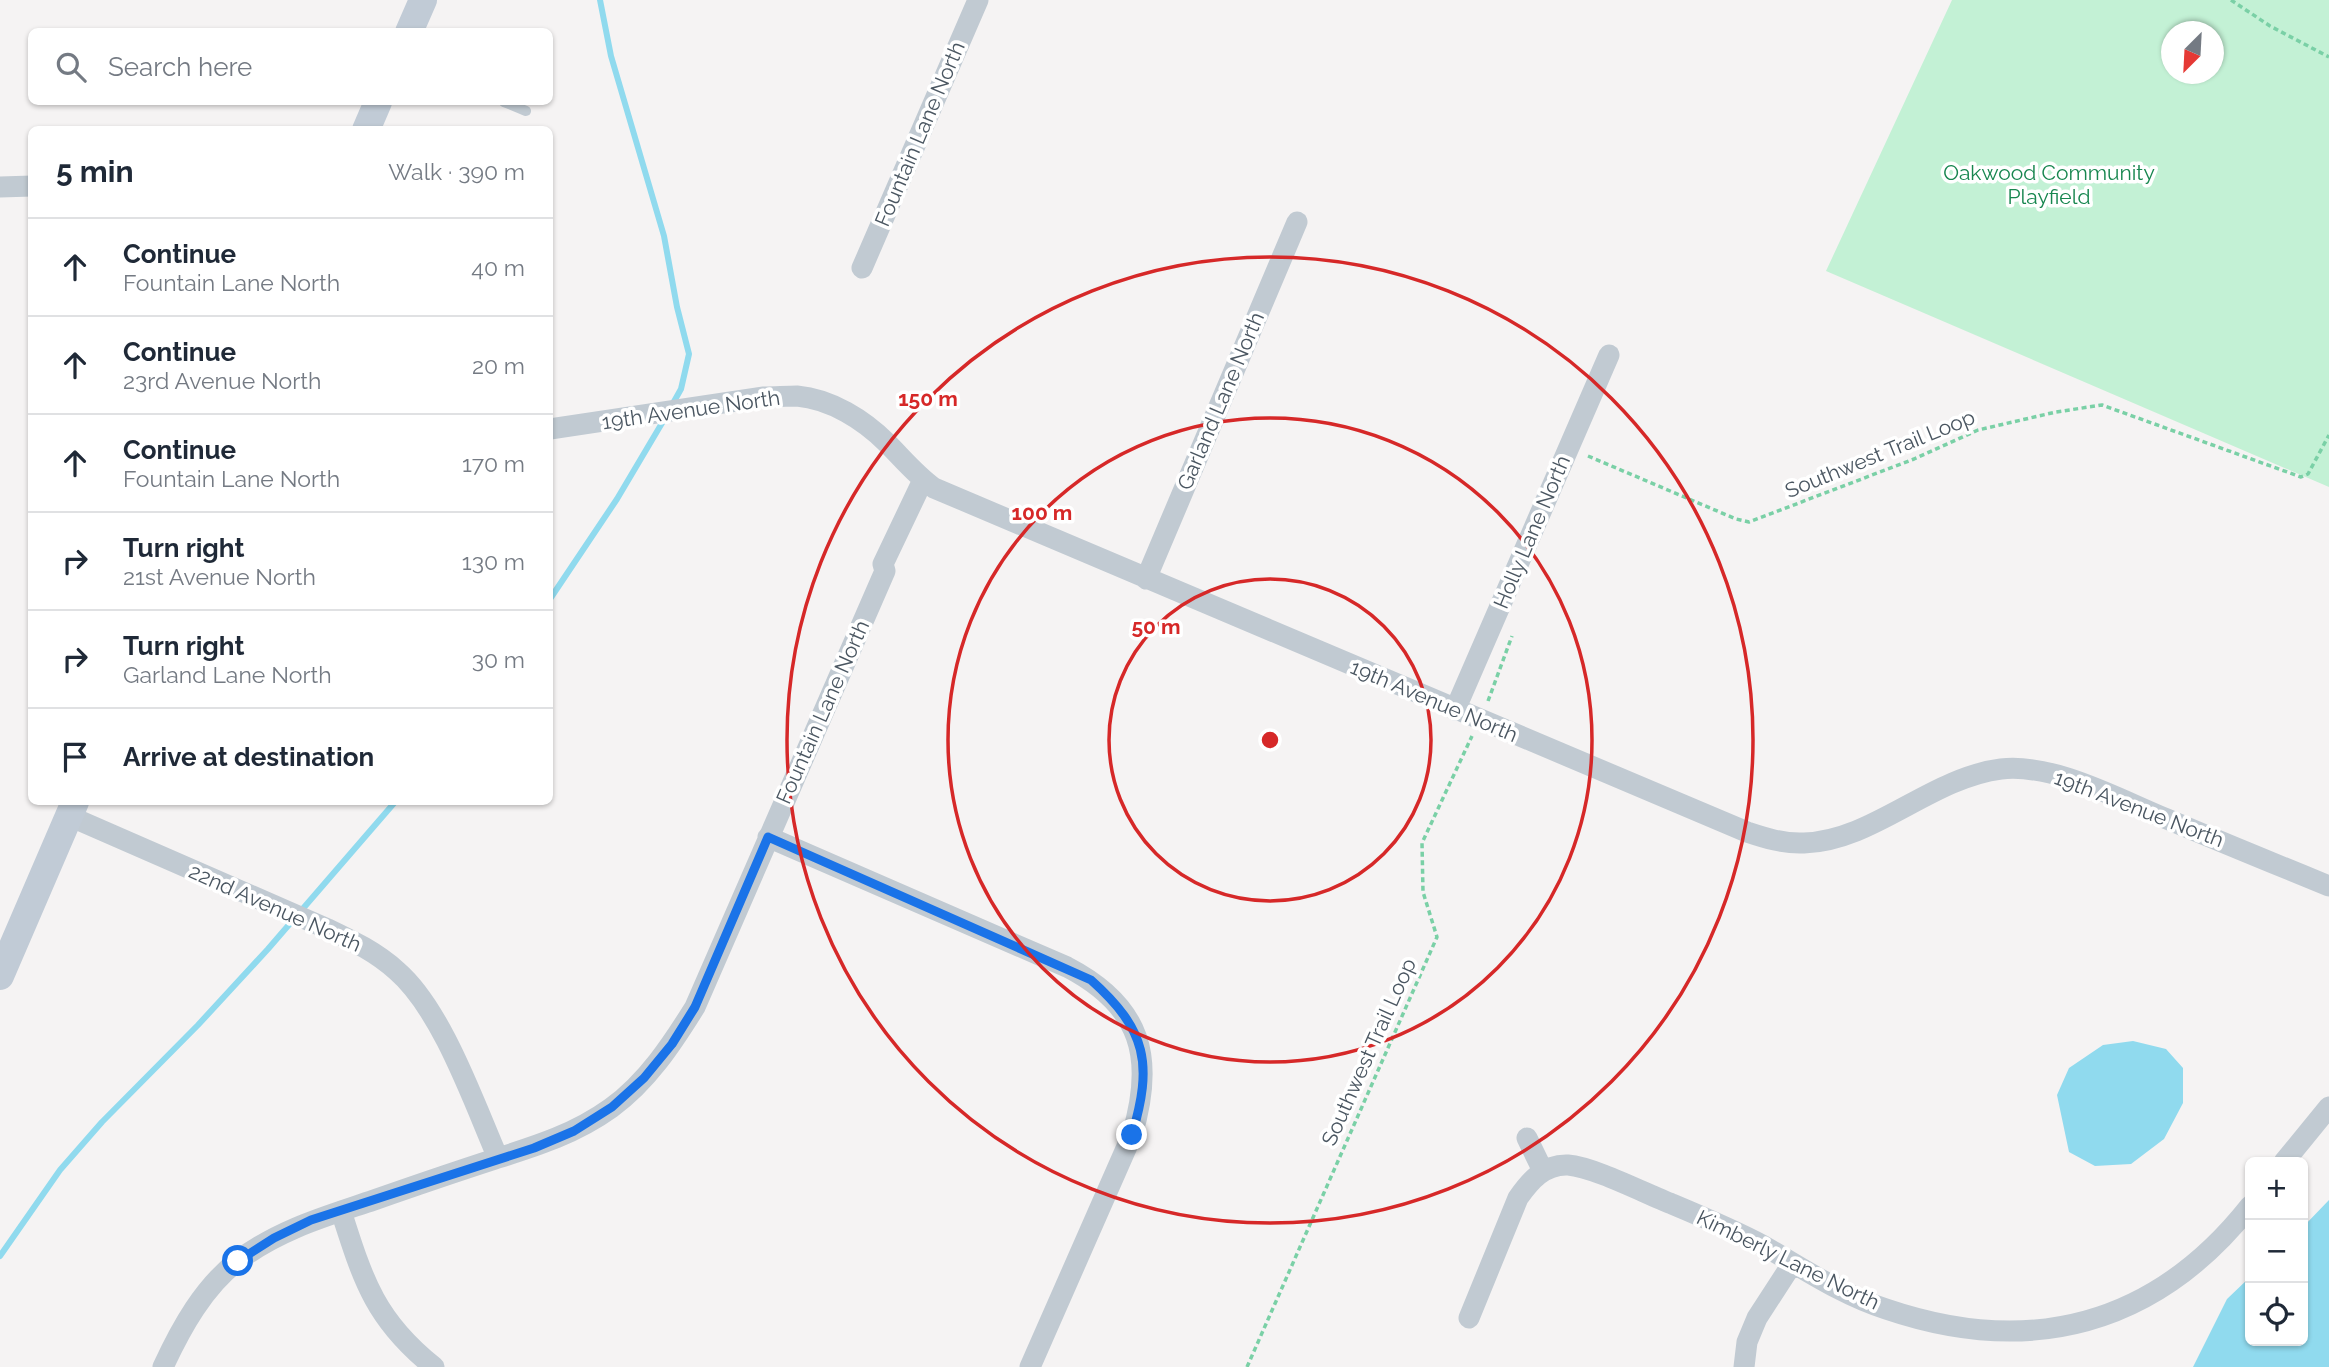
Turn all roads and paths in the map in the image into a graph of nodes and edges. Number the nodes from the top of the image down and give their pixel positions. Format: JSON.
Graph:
{"nodes":[{"id":1,"x":423,"y":0,"type":"edge"},
{"id":2,"x":978,"y":0,"type":"edge"},
{"id":3,"x":2231,"y":0,"type":"edge"},
{"id":4,"x":411,"y":28,"type":"edge"},
{"id":5,"x":2329,"y":57,"type":"edge"},
{"id":6,"x":377,"y":105,"type":"edge"},
{"id":7,"x":511,"y":105,"type":"edge"},
{"id":8,"x":526,"y":111,"type":"dead end"},
{"id":9,"x":368,"y":126,"type":"edge"},
{"id":10,"x":28,"y":186,"type":"edge"},
{"id":11,"x":0,"y":187,"type":"edge"},
{"id":12,"x":1297,"y":222,"type":"dead end"},
{"id":13,"x":862,"y":268,"type":"dead end"},
{"id":14,"x":1609,"y":355,"type":"dead end"},
{"id":15,"x":553,"y":429,"type":"edge"},
{"id":16,"x":2329,"y":435,"type":"edge"},
{"id":17,"x":1587,"y":455,"type":"dead end"},
{"id":18,"x":923,"y":480,"type":"junction"},
{"id":19,"x":1146,"y":579,"type":"junction"},
{"id":20,"x":1455,"y":710,"type":"junction"},
{"id":21,"x":1468,"y":745,"type":"dead end"},
{"id":22,"x":72,"y":809,"type":"edge"},
{"id":23,"x":768,"y":837,"type":"junction"},
{"id":24,"x":2329,"y":886,"type":"edge"},
{"id":25,"x":2,"y":964,"type":"edge"},
{"id":26,"x":2329,"y":1107,"type":"edge"},
{"id":27,"x":1527,"y":1138,"type":"dead end"},
{"id":28,"x":2288,"y":1157,"type":"edge"},
{"id":29,"x":498,"y":1158,"type":"junction"},
{"id":30,"x":1543,"y":1171,"type":"junction"},
{"id":31,"x":341,"y":1211,"type":"junction"},
{"id":32,"x":2245,"y":1212,"type":"edge"},
{"id":33,"x":1792,"y":1264,"type":"junction"},
{"id":34,"x":1469,"y":1318,"type":"dead end"},
{"id":35,"x":163,"y":1367,"type":"edge"},
{"id":36,"x":434,"y":1367,"type":"edge"},
{"id":37,"x":1030,"y":1367,"type":"edge"},
{"id":38,"x":1247,"y":1367,"type":"edge"},
{"id":39,"x":1744,"y":1367,"type":"edge"}],
"edges":[{"from":1,"to":4,"type":"street"},
{"from":2,"to":13,"type":"street","name":"Fountain Lane North"},
{"from":3,"to":5,"type":"path"},
{"from":6,"to":9,"type":"street"},
{"from":7,"to":8,"type":"lane"},
{"from":10,"to":11,"type":"street"},
{"from":12,"to":19,"type":"street","name":"Garland Lane North"},
{"from":14,"to":20,"type":"street","name":"Holly Lane North"},
{"from":15,"to":18,"type":"street","name":"19th Avenue North"},
{"from":16,"to":17,"type":"path","name":"Southwest Trail Loop"},
{"from":18,"to":19,"type":"street","name":"19th Avenue North"},
{"from":18,"to":23,"type":"street","name":"Fountain Lane North"},
{"from":19,"to":20,"type":"street","name":"19th Avenue North"},
{"from":20,"to":24,"type":"street","name":"19th Avenue North"},
{"from":21,"to":38,"type":"path","name":"Southwest Trail Loop"},
{"from":22,"to":25,"type":"street"},
{"from":22,"to":29,"type":"street","name":"22nd Avenue North"},
{"from":23,"to":29,"type":"street","name":"Fountain Lane North"},
{"from":23,"to":37,"type":"street"},
{"from":26,"to":28,"type":"street"},
{"from":27,"to":30,"type":"street"},
{"from":29,"to":31,"type":"street","name":"Fountain Lane North"},
{"from":30,"to":33,"type":"street","name":"Kimberly Lane North"},
{"from":30,"to":34,"type":"street"},
{"from":31,"to":35,"type":"street"},
{"from":31,"to":36,"type":"street"},
{"from":32,"to":33,"type":"street","name":"Kimberly Lane North"},
{"from":33,"to":39,"type":"street"}]}
